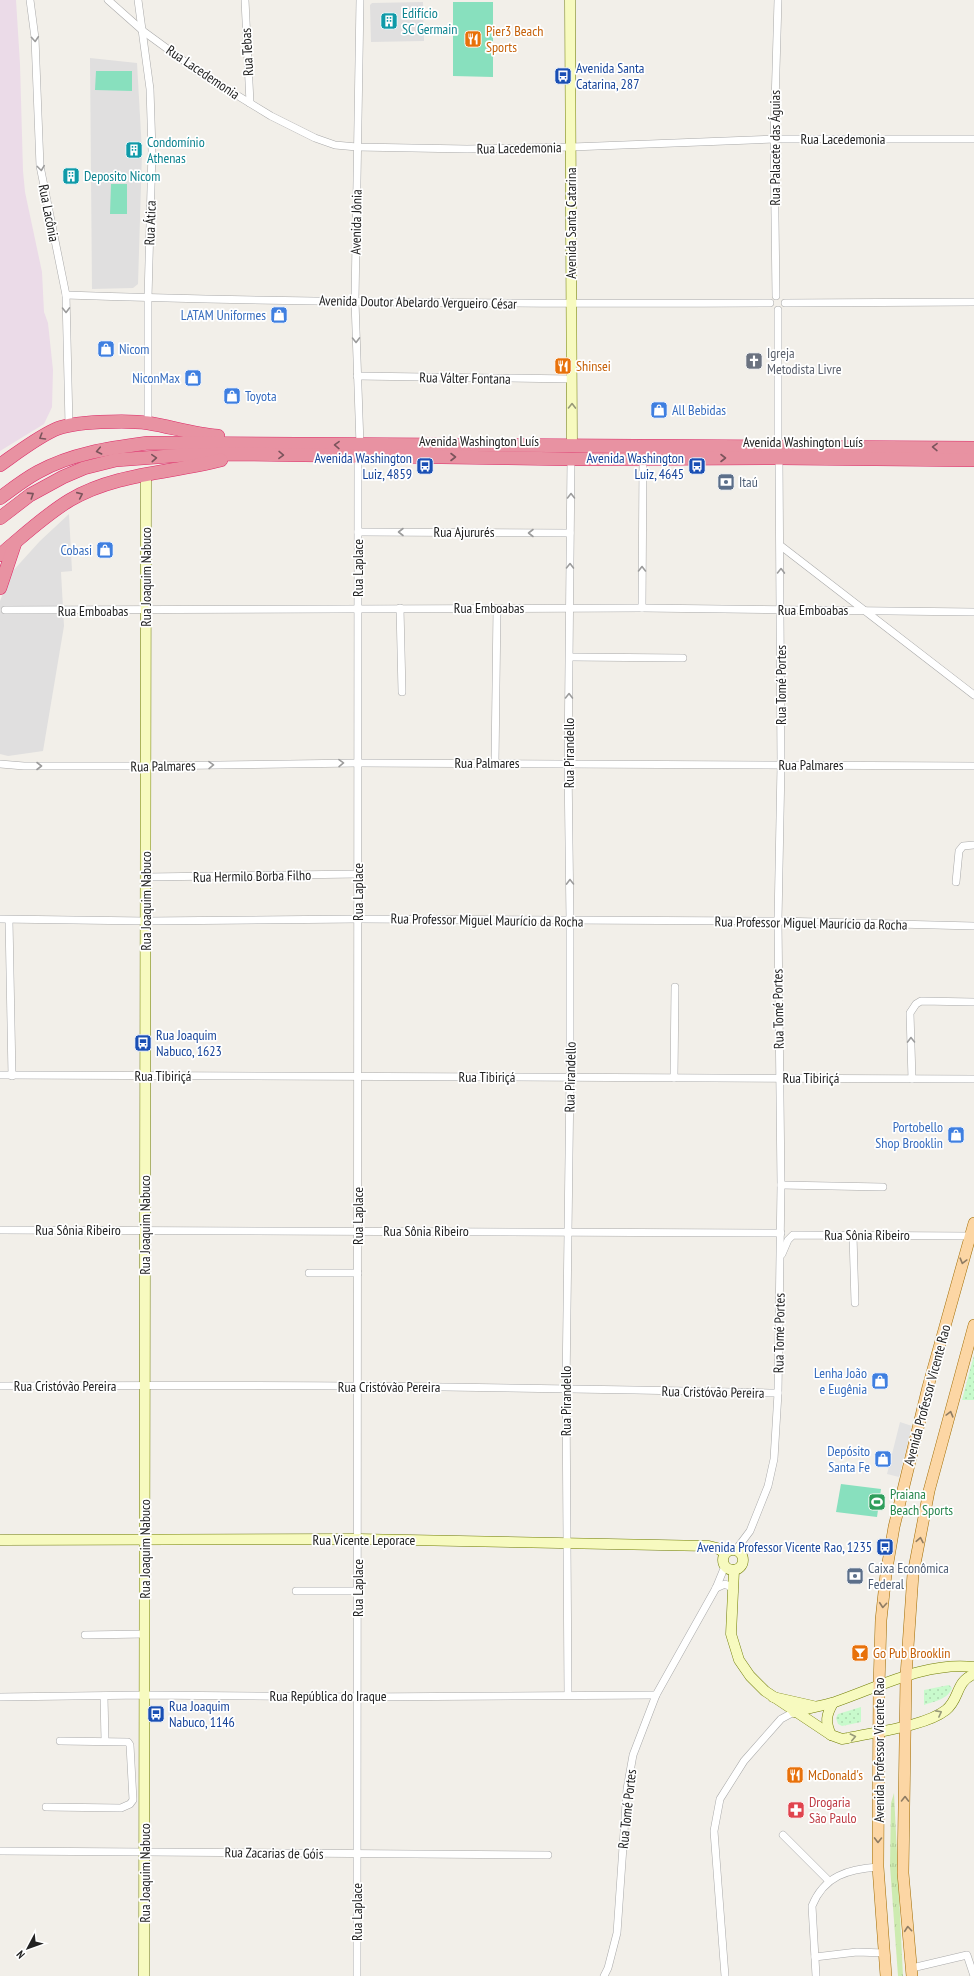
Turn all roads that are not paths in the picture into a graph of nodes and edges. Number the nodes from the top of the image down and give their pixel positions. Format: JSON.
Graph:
{"nodes":[{"id":1,"x":30,"y":0,"type":"edge"},
{"id":2,"x":108,"y":0,"type":"edge"},
{"id":3,"x":138,"y":0,"type":"edge"},
{"id":4,"x":245,"y":0,"type":"edge"},
{"id":5,"x":360,"y":0,"type":"edge"},
{"id":6,"x":570,"y":0,"type":"edge"},
{"id":7,"x":778,"y":0,"type":"edge"},
{"id":8,"x":144,"y":31,"type":"junction"},
{"id":9,"x":250,"y":103,"type":"junction"},
{"id":10,"x":774,"y":139,"type":"junction"},
{"id":11,"x":974,"y":139,"type":"edge"},
{"id":12,"x":357,"y":147,"type":"junction"},
{"id":13,"x":572,"y":147,"type":"junction"},
{"id":14,"x":66,"y":295,"type":"junction"},
{"id":15,"x":776,"y":296,"type":"junction"},
{"id":16,"x":148,"y":298,"type":"junction"},
{"id":17,"x":355,"y":301,"type":"junction"},
{"id":18,"x":974,"y":302,"type":"edge"},
{"id":19,"x":770,"y":303,"type":"junction"},
{"id":20,"x":785,"y":303,"type":"junction"},
{"id":21,"x":571,"y":304,"type":"junction"},
{"id":22,"x":778,"y":310,"type":"junction"},
{"id":23,"x":357,"y":376,"type":"junction"},
{"id":24,"x":572,"y":379,"type":"junction"},
{"id":25,"x":148,"y":423,"type":"junction"},
{"id":26,"x":69,"y":426,"type":"junction"},
{"id":27,"x":572,"y":446,"type":"junction"},
{"id":28,"x":974,"y":448,"type":"edge"},
{"id":29,"x":241,"y":449,"type":"junction"},
{"id":30,"x":359,"y":451,"type":"junction"},
{"id":31,"x":779,"y":452,"type":"junction"},
{"id":32,"x":642,"y":458,"type":"junction"},
{"id":33,"x":571,"y":459,"type":"junction"},
{"id":34,"x":974,"y":460,"type":"edge"},
{"id":35,"x":0,"y":465,"type":"edge"},
{"id":36,"x":146,"y":474,"type":"junction"},
{"id":37,"x":0,"y":498,"type":"edge"},
{"id":38,"x":0,"y":518,"type":"edge"},
{"id":39,"x":358,"y":532,"type":"junction"},
{"id":40,"x":570,"y":533,"type":"junction"},
{"id":41,"x":0,"y":543,"type":"edge"},
{"id":42,"x":15,"y":543,"type":"junction"},
{"id":43,"x":781,"y":546,"type":"junction"},
{"id":44,"x":0,"y":555,"type":"edge"},
{"id":45,"x":0,"y":588,"type":"edge"},
{"id":46,"x":400,"y":608,"type":"junction"},
{"id":47,"x":497,"y":608,"type":"junction"},
{"id":48,"x":642,"y":608,"type":"junction"},
{"id":49,"x":358,"y":609,"type":"junction"},
{"id":50,"x":569,"y":609,"type":"junction"},
{"id":51,"x":4,"y":610,"type":"dead end"},
{"id":52,"x":780,"y":610,"type":"junction"},
{"id":53,"x":864,"y":610,"type":"junction"},
{"id":54,"x":146,"y":611,"type":"junction"},
{"id":55,"x":974,"y":612,"type":"edge"},
{"id":56,"x":570,"y":657,"type":"junction"},
{"id":57,"x":683,"y":658,"type":"dead end"},
{"id":58,"x":402,"y":692,"type":"dead end"},
{"id":59,"x":974,"y":695,"type":"edge"},
{"id":60,"x":358,"y":762,"type":"junction"},
{"id":61,"x":0,"y":764,"type":"edge"},
{"id":62,"x":495,"y":764,"type":"junction"},
{"id":63,"x":568,"y":764,"type":"junction"},
{"id":64,"x":781,"y":765,"type":"junction"},
{"id":65,"x":146,"y":766,"type":"junction"},
{"id":66,"x":974,"y":766,"type":"edge"},
{"id":67,"x":974,"y":845,"type":"edge"},
{"id":68,"x":358,"y":874,"type":"junction"},
{"id":69,"x":146,"y":877,"type":"junction"},
{"id":70,"x":956,"y":882,"type":"dead end"},
{"id":71,"x":0,"y":919,"type":"edge"},
{"id":72,"x":358,"y":919,"type":"junction"},
{"id":73,"x":9,"y":920,"type":"junction"},
{"id":74,"x":146,"y":921,"type":"junction"},
{"id":75,"x":570,"y":921,"type":"junction"},
{"id":76,"x":778,"y":921,"type":"junction"},
{"id":77,"x":974,"y":926,"type":"edge"},
{"id":78,"x":675,"y":987,"type":"dead end"},
{"id":79,"x":974,"y":1002,"type":"edge"},
{"id":80,"x":0,"y":1076,"type":"edge"},
{"id":81,"x":12,"y":1076,"type":"junction"},
{"id":82,"x":146,"y":1076,"type":"junction"},
{"id":83,"x":358,"y":1077,"type":"junction"},
{"id":84,"x":570,"y":1078,"type":"junction"},
{"id":85,"x":674,"y":1078,"type":"junction"},
{"id":86,"x":779,"y":1078,"type":"junction"},
{"id":87,"x":912,"y":1079,"type":"junction"},
{"id":88,"x":974,"y":1079,"type":"edge"},
{"id":89,"x":781,"y":1185,"type":"junction"},
{"id":90,"x":883,"y":1187,"type":"dead end"},
{"id":91,"x":974,"y":1224,"type":"edge"},
{"id":92,"x":0,"y":1230,"type":"edge"},
{"id":93,"x":145,"y":1230,"type":"junction"},
{"id":94,"x":358,"y":1231,"type":"junction"},
{"id":95,"x":567,"y":1232,"type":"junction"},
{"id":96,"x":781,"y":1233,"type":"junction"},
{"id":97,"x":853,"y":1235,"type":"junction"},
{"id":98,"x":970,"y":1236,"type":"junction"},
{"id":99,"x":780,"y":1260,"type":"junction"},
{"id":100,"x":358,"y":1272,"type":"junction"},
{"id":101,"x":309,"y":1273,"type":"dead end"},
{"id":102,"x":856,"y":1303,"type":"dead end"},
{"id":103,"x":974,"y":1325,"type":"edge"},
{"id":104,"x":145,"y":1385,"type":"junction"},
{"id":105,"x":0,"y":1386,"type":"edge"},
{"id":106,"x":358,"y":1386,"type":"junction"},
{"id":107,"x":566,"y":1388,"type":"junction"},
{"id":108,"x":778,"y":1393,"type":"junction"},
{"id":109,"x":358,"y":1539,"type":"junction"},
{"id":110,"x":0,"y":1540,"type":"edge"},
{"id":111,"x":145,"y":1541,"type":"junction"},
{"id":112,"x":568,"y":1543,"type":"junction"},
{"id":113,"x":730,"y":1552,"type":"junction"},
{"id":114,"x":730,"y":1568,"type":"junction"},
{"id":115,"x":716,"y":1588,"type":"junction"},
{"id":116,"x":296,"y":1591,"type":"dead end"},
{"id":117,"x":358,"y":1592,"type":"junction"},
{"id":118,"x":734,"y":1592,"type":"junction"},
{"id":119,"x":145,"y":1634,"type":"junction"},
{"id":120,"x":85,"y":1635,"type":"dead end"},
{"id":121,"x":948,"y":1667,"type":"junction"},
{"id":122,"x":974,"y":1667,"type":"edge"},
{"id":123,"x":974,"y":1674,"type":"edge"},
{"id":124,"x":906,"y":1676,"type":"junction"},
{"id":125,"x":879,"y":1686,"type":"junction"},
{"id":126,"x":959,"y":1686,"type":"junction"},
{"id":127,"x":144,"y":1695,"type":"junction"},
{"id":128,"x":568,"y":1695,"type":"junction"},
{"id":129,"x":656,"y":1695,"type":"junction"},
{"id":130,"x":104,"y":1696,"type":"junction"},
{"id":131,"x":0,"y":1697,"type":"edge"},
{"id":132,"x":358,"y":1697,"type":"junction"},
{"id":133,"x":773,"y":1697,"type":"junction"},
{"id":134,"x":833,"y":1702,"type":"junction"},
{"id":135,"x":813,"y":1706,"type":"junction"},
{"id":136,"x":794,"y":1712,"type":"junction"},
{"id":137,"x":907,"y":1725,"type":"junction"},
{"id":138,"x":880,"y":1731,"type":"junction"},
{"id":139,"x":831,"y":1735,"type":"junction"},
{"id":140,"x":60,"y":1741,"type":"dead end"},
{"id":141,"x":105,"y":1741,"type":"junction"},
{"id":142,"x":46,"y":1807,"type":"dead end"},
{"id":143,"x":783,"y":1835,"type":"dead end"},
{"id":144,"x":0,"y":1851,"type":"edge"},
{"id":145,"x":146,"y":1852,"type":"junction"},
{"id":146,"x":358,"y":1854,"type":"junction"},
{"id":147,"x":548,"y":1855,"type":"dead end"},
{"id":148,"x":878,"y":1867,"type":"junction"},
{"id":149,"x":829,"y":1882,"type":"junction"},
{"id":150,"x":884,"y":1953,"type":"junction"},
{"id":151,"x":815,"y":1957,"type":"junction"},
{"id":152,"x":912,"y":1972,"type":"edge"},
{"id":153,"x":144,"y":1976,"type":"edge"},
{"id":154,"x":357,"y":1976,"type":"edge"},
{"id":155,"x":604,"y":1976,"type":"edge"},
{"id":156,"x":725,"y":1976,"type":"edge"},
{"id":157,"x":816,"y":1976,"type":"edge"},
{"id":158,"x":886,"y":1976,"type":"edge"},
{"id":159,"x":974,"y":1976,"type":"edge"}],
"edges":[{"from":1,"to":14,"type":"street","name":"Rua Lacônia","one_way":true},
{"from":2,"to":8,"type":"street","name":"Rua Lacedemonia"},
{"from":3,"to":8,"type":"street","name":"Rua Ática"},
{"from":4,"to":9,"type":"street","name":"Rua Tebas"},
{"from":5,"to":12,"type":"street","name":"Avenida Jônia"},
{"from":6,"to":13,"type":"street","name":"Avenida Santa Catarina"},
{"from":7,"to":10,"type":"street","name":"Rua Palacete das Águias"},
{"from":8,"to":9,"type":"street","name":"Rua Lacedemonia"},
{"from":8,"to":16,"type":"street","name":"Rua Ática"},
{"from":9,"to":12,"type":"street","name":"Rua Lacedemonia"},
{"from":10,"to":11,"type":"street","name":"Rua Lacedemonia"},
{"from":10,"to":13,"type":"street","name":"Rua Lacedemonia"},
{"from":10,"to":15,"type":"street","name":"Rua Palacete das Águias"},
{"from":12,"to":13,"type":"street","name":"Rua Lacedemonia"},
{"from":12,"to":17,"type":"street","name":"Avenida Jônia"},
{"from":13,"to":21,"type":"street","name":"Avenida Santa Catarina"},
{"from":14,"to":16,"type":"street","name":"Avenida Doutor Abelardo Vergueiro César"},
{"from":14,"to":26,"type":"street","name":"Rua Lacônia","one_way":true},
{"from":15,"to":19,"type":"street"},
{"from":15,"to":20,"type":"street"},
{"from":16,"to":17,"type":"street","name":"Avenida Doutor Abelardo Vergueiro César"},
{"from":16,"to":25,"type":"street","name":"Rua Ática"},
{"from":17,"to":21,"type":"street","name":"Avenida Doutor Abelardo Vergueiro César"},
{"from":17,"to":23,"type":"street","name":"Avenida Jônia","one_way":true},
{"from":18,"to":20,"type":"street"},
{"from":19,"to":21,"type":"street","name":"Avenida Doutor Abelardo Vergueiro César"},
{"from":19,"to":22,"type":"street"},
{"from":20,"to":22,"type":"street"},
{"from":21,"to":24,"type":"street","name":"Avenida Santa Catarina"},
{"from":22,"to":31,"type":"street"},
{"from":23,"to":24,"type":"street","name":"Rua Válter Fontana"},
{"from":23,"to":30,"type":"street","name":"Avenida Jônia"},
{"from":27,"to":24,"type":"street","name":"Avenida Santa Catarina","one_way":true},
{"from":25,"to":26,"type":"highway"},
{"from":25,"to":29,"type":"highway"},
{"from":26,"to":35,"type":"highway","one_way":true},
{"from":27,"to":30,"type":"highway","name":"Avenida Washington Luís"},
{"from":27,"to":31,"type":"highway","name":"Avenida Washington Luís"},
{"from":28,"to":31,"type":"highway","name":"Avenida Washington Luís","one_way":true},
{"from":29,"to":30,"type":"highway","name":"Avenida Washington Luís"},
{"from":29,"to":36,"type":"highway"},
{"from":29,"to":37,"type":"highway","name":"Avenida Washington Luís","one_way":true},
{"from":38,"to":29,"type":"highway","name":"Avenida Washington Luís","one_way":true},
{"from":30,"to":33,"type":"highway","name":"Avenida Washington Luís","one_way":true},
{"from":30,"to":39,"type":"street","name":"Rua Laplace"},
{"from":32,"to":31,"type":"highway","name":"Avenida Washington Luís","one_way":true},
{"from":31,"to":34,"type":"highway","name":"Avenida Washington Luís"},
{"from":31,"to":43,"type":"street","name":"Rua Tomé Portes"},
{"from":32,"to":33,"type":"highway","name":"Avenida Washington Luís"},
{"from":48,"to":32,"type":"street","one_way":true},
{"from":40,"to":33,"type":"street","name":"Rua Pirandello","one_way":true},
{"from":42,"to":36,"type":"highway","one_way":true},
{"from":36,"to":54,"type":"street","name":"Rua Joaquim Nabuco"},
{"from":40,"to":39,"type":"street","name":"Rua Ajururés","one_way":true},
{"from":39,"to":49,"type":"street","name":"Rua Laplace"},
{"from":50,"to":40,"type":"street","name":"Rua Pirandello","one_way":true},
{"from":41,"to":42,"type":"highway"},
{"from":42,"to":44,"type":"highway"},
{"from":42,"to":45,"type":"highway"},
{"from":52,"to":43,"type":"street","name":"Rua Tomé Portes","one_way":true},
{"from":43,"to":53,"type":"street"},
{"from":46,"to":47,"type":"street","name":"Rua Emboabas"},
{"from":46,"to":49,"type":"street","name":"Rua Emboabas"},
{"from":46,"to":58,"type":"street"},
{"from":47,"to":50,"type":"street","name":"Rua Emboabas"},
{"from":47,"to":62,"type":"street"},
{"from":48,"to":50,"type":"street","name":"Rua Emboabas"},
{"from":48,"to":52,"type":"street","name":"Rua Emboabas"},
{"from":49,"to":54,"type":"street","name":"Rua Emboabas"},
{"from":49,"to":60,"type":"street","name":"Rua Laplace"},
{"from":50,"to":56,"type":"street","name":"Rua Pirandello"},
{"from":51,"to":54,"type":"street","name":"Rua Emboabas"},
{"from":52,"to":53,"type":"street","name":"Rua Emboabas"},
{"from":52,"to":64,"type":"street","name":"Rua Tomé Portes"},
{"from":53,"to":55,"type":"street","name":"Rua Emboabas"},
{"from":53,"to":59,"type":"street"},
{"from":54,"to":65,"type":"street","name":"Rua Joaquim Nabuco"},
{"from":56,"to":57,"type":"street"},
{"from":63,"to":56,"type":"street","name":"Rua Pirandello","one_way":true},
{"from":60,"to":62,"type":"street","name":"Rua Palmares"},
{"from":65,"to":60,"type":"street","name":"Rua Palmares","one_way":true},
{"from":60,"to":68,"type":"street","name":"Rua Laplace"},
{"from":61,"to":65,"type":"street","name":"Rua Palmares","one_way":true},
{"from":62,"to":63,"type":"street","name":"Rua Palmares"},
{"from":63,"to":64,"type":"street","name":"Rua Palmares"},
{"from":75,"to":63,"type":"street","name":"Rua Pirandello","one_way":true},
{"from":64,"to":66,"type":"street","name":"Rua Palmares"},
{"from":64,"to":76,"type":"street","name":"Rua Tomé Portes"},
{"from":65,"to":69,"type":"street","name":"Rua Joaquim Nabuco"},
{"from":67,"to":70,"type":"street"},
{"from":68,"to":69,"type":"street","name":"Rua Hermilo Borba Filho"},
{"from":68,"to":72,"type":"street","name":"Rua Laplace"},
{"from":69,"to":74,"type":"street","name":"Rua Joaquim Nabuco"},
{"from":71,"to":73,"type":"street","name":"Rua Professor Miguel Maurício da Rocha"},
{"from":72,"to":74,"type":"street","name":"Rua Professor Miguel Maurício da Rocha"},
{"from":72,"to":75,"type":"street","name":"Rua Professor Miguel Maurício da Rocha"},
{"from":72,"to":83,"type":"street","name":"Rua Laplace"},
{"from":73,"to":74,"type":"street","name":"Rua Professor Miguel Maurício da Rocha"},
{"from":73,"to":81,"type":"street"},
{"from":74,"to":82,"type":"street","name":"Rua Joaquim Nabuco"},
{"from":75,"to":76,"type":"street","name":"Rua Professor Miguel Maurício da Rocha"},
{"from":75,"to":84,"type":"street","name":"Rua Pirandello"},
{"from":76,"to":77,"type":"street","name":"Rua Professor Miguel Maurício da Rocha"},
{"from":76,"to":86,"type":"street","name":"Rua Tomé Portes"},
{"from":78,"to":85,"type":"street"},
{"from":87,"to":79,"type":"street","one_way":true},
{"from":80,"to":81,"type":"street","name":"Rua Tibiriçá"},
{"from":81,"to":82,"type":"street","name":"Rua Tibiriçá"},
{"from":82,"to":83,"type":"street","name":"Rua Tibiriçá"},
{"from":82,"to":93,"type":"street","name":"Rua Joaquim Nabuco"},
{"from":83,"to":84,"type":"street","name":"Rua Tibiriçá"},
{"from":83,"to":94,"type":"street","name":"Rua Laplace"},
{"from":84,"to":85,"type":"street","name":"Rua Tibiriçá"},
{"from":84,"to":95,"type":"street","name":"Rua Pirandello"},
{"from":85,"to":86,"type":"street","name":"Rua Tibiriçá"},
{"from":86,"to":87,"type":"street","name":"Rua Tibiriçá"},
{"from":86,"to":89,"type":"street","name":"Rua Tomé Portes"},
{"from":87,"to":88,"type":"street","name":"Rua Tibiriçá"},
{"from":89,"to":90,"type":"street"},
{"from":89,"to":96,"type":"street","name":"Rua Tomé Portes"},
{"from":91,"to":98,"type":"main road","name":"Avenida Professor Vicente Rao"},
{"from":92,"to":93,"type":"street","name":"Rua Sônia Ribeiro"},
{"from":93,"to":94,"type":"street","name":"Rua Sônia Ribeiro"},
{"from":93,"to":104,"type":"street","name":"Rua Joaquim Nabuco"},
{"from":94,"to":95,"type":"street","name":"Rua Sônia Ribeiro"},
{"from":94,"to":100,"type":"street","name":"Rua Laplace"},
{"from":95,"to":96,"type":"street","name":"Rua Sônia Ribeiro"},
{"from":95,"to":107,"type":"street","name":"Rua Pirandello"},
{"from":96,"to":99,"type":"street","name":"Rua Tomé Portes"},
{"from":97,"to":98,"type":"street","name":"Rua Sônia Ribeiro"},
{"from":97,"to":99,"type":"street","name":"Rua Sônia Ribeiro"},
{"from":97,"to":102,"type":"street"},
{"from":98,"to":125,"type":"main road","name":"Avenida Professor Vicente Rao","one_way":true},
{"from":99,"to":108,"type":"street","name":"Rua Tomé Portes"},
{"from":100,"to":101,"type":"street"},
{"from":100,"to":106,"type":"street","name":"Rua Laplace"},
{"from":124,"to":103,"type":"main road","name":"Avenida Professor Vicente Rao","one_way":true},
{"from":104,"to":105,"type":"street","name":"Rua Cristóvão Pereira"},
{"from":104,"to":106,"type":"street","name":"Rua Cristóvão Pereira"},
{"from":104,"to":111,"type":"street","name":"Rua Joaquim Nabuco"},
{"from":106,"to":107,"type":"street","name":"Rua Cristóvão Pereira"},
{"from":106,"to":109,"type":"street","name":"Rua Laplace"},
{"from":107,"to":108,"type":"street","name":"Rua Cristóvão Pereira"},
{"from":107,"to":112,"type":"street","name":"Rua Pirandello"},
{"from":108,"to":113,"type":"street","name":"Rua Tomé Portes"},
{"from":109,"to":111,"type":"street","name":"Rua Vicente Leporace"},
{"from":109,"to":112,"type":"street","name":"Rua Vicente Leporace"},
{"from":109,"to":117,"type":"street","name":"Rua Laplace"},
{"from":110,"to":111,"type":"street","name":"Rua Vicente Leporace"},
{"from":111,"to":119,"type":"street","name":"Rua Joaquim Nabuco"},
{"from":112,"to":113,"type":"street","name":"Rua Vicente Leporace"},
{"from":112,"to":128,"type":"street","name":"Rua Pirandello"},
{"from":113,"to":114,"type":"street"},
{"from":113,"to":114,"type":"street"},
{"from":114,"to":115,"type":"street","name":"Rua Tomé Portes"},
{"from":114,"to":118,"type":"street"},
{"from":115,"to":118,"type":"street"},
{"from":115,"to":129,"type":"street","name":"Rua Tomé Portes"},
{"from":116,"to":117,"type":"street"},
{"from":117,"to":132,"type":"street","name":"Rua Laplace"},
{"from":118,"to":133,"type":"street"},
{"from":119,"to":120,"type":"street"},
{"from":119,"to":127,"type":"street","name":"Rua Joaquim Nabuco"},
{"from":121,"to":122,"type":"street"},
{"from":121,"to":124,"type":"street"},
{"from":121,"to":126,"type":"street"},
{"from":123,"to":126,"type":"street"},
{"from":124,"to":125,"type":"street"},
{"from":124,"to":137,"type":"main road","name":"Avenida Professor Vicente Rao"},
{"from":125,"to":134,"type":"street"},
{"from":125,"to":138,"type":"main road","name":"Avenida Professor Vicente Rao"},
{"from":137,"to":126,"type":"street","one_way":true},
{"from":127,"to":130,"type":"street","name":"Rua República do Iraque"},
{"from":127,"to":132,"type":"street","name":"Rua República do Iraque"},
{"from":127,"to":145,"type":"street","name":"Rua Joaquim Nabuco"},
{"from":128,"to":129,"type":"street","name":"Rua República do Iraque"},
{"from":128,"to":132,"type":"street","name":"Rua República do Iraque"},
{"from":129,"to":155,"type":"street","name":"Rua Tomé Portes"},
{"from":130,"to":131,"type":"street","name":"Rua República do Iraque"},
{"from":130,"to":141,"type":"street"},
{"from":132,"to":146,"type":"street","name":"Rua Laplace"},
{"from":133,"to":135,"type":"street"},
{"from":133,"to":136,"type":"street"},
{"from":134,"to":135,"type":"street"},
{"from":134,"to":139,"type":"street"},
{"from":135,"to":136,"type":"street"},
{"from":136,"to":139,"type":"street"},
{"from":136,"to":156,"type":"street"},
{"from":137,"to":138,"type":"street"},
{"from":152,"to":137,"type":"main road","name":"Avenida Professor Vicente Rao","one_way":true},
{"from":139,"to":138,"type":"street","one_way":true},
{"from":138,"to":148,"type":"main road","name":"Avenida Professor Vicente Rao","one_way":true},
{"from":140,"to":141,"type":"street"},
{"from":141,"to":142,"type":"street"},
{"from":143,"to":149,"type":"street"},
{"from":144,"to":145,"type":"street","name":"Rua Zacarias de Góis"},
{"from":145,"to":146,"type":"street","name":"Rua Zacarias de Góis"},
{"from":145,"to":153,"type":"street","name":"Rua Joaquim Nabuco"},
{"from":146,"to":147,"type":"street","name":"Rua Zacarias de Góis"},
{"from":146,"to":154,"type":"street","name":"Rua Laplace"},
{"from":148,"to":149,"type":"street"},
{"from":148,"to":150,"type":"main road","name":"Avenida Professor Vicente Rao"},
{"from":149,"to":151,"type":"street"},
{"from":150,"to":151,"type":"street"},
{"from":150,"to":158,"type":"main road","name":"Avenida Professor Vicente Rao"},
{"from":151,"to":157,"type":"street"},
{"from":152,"to":159,"type":"street"}]}
